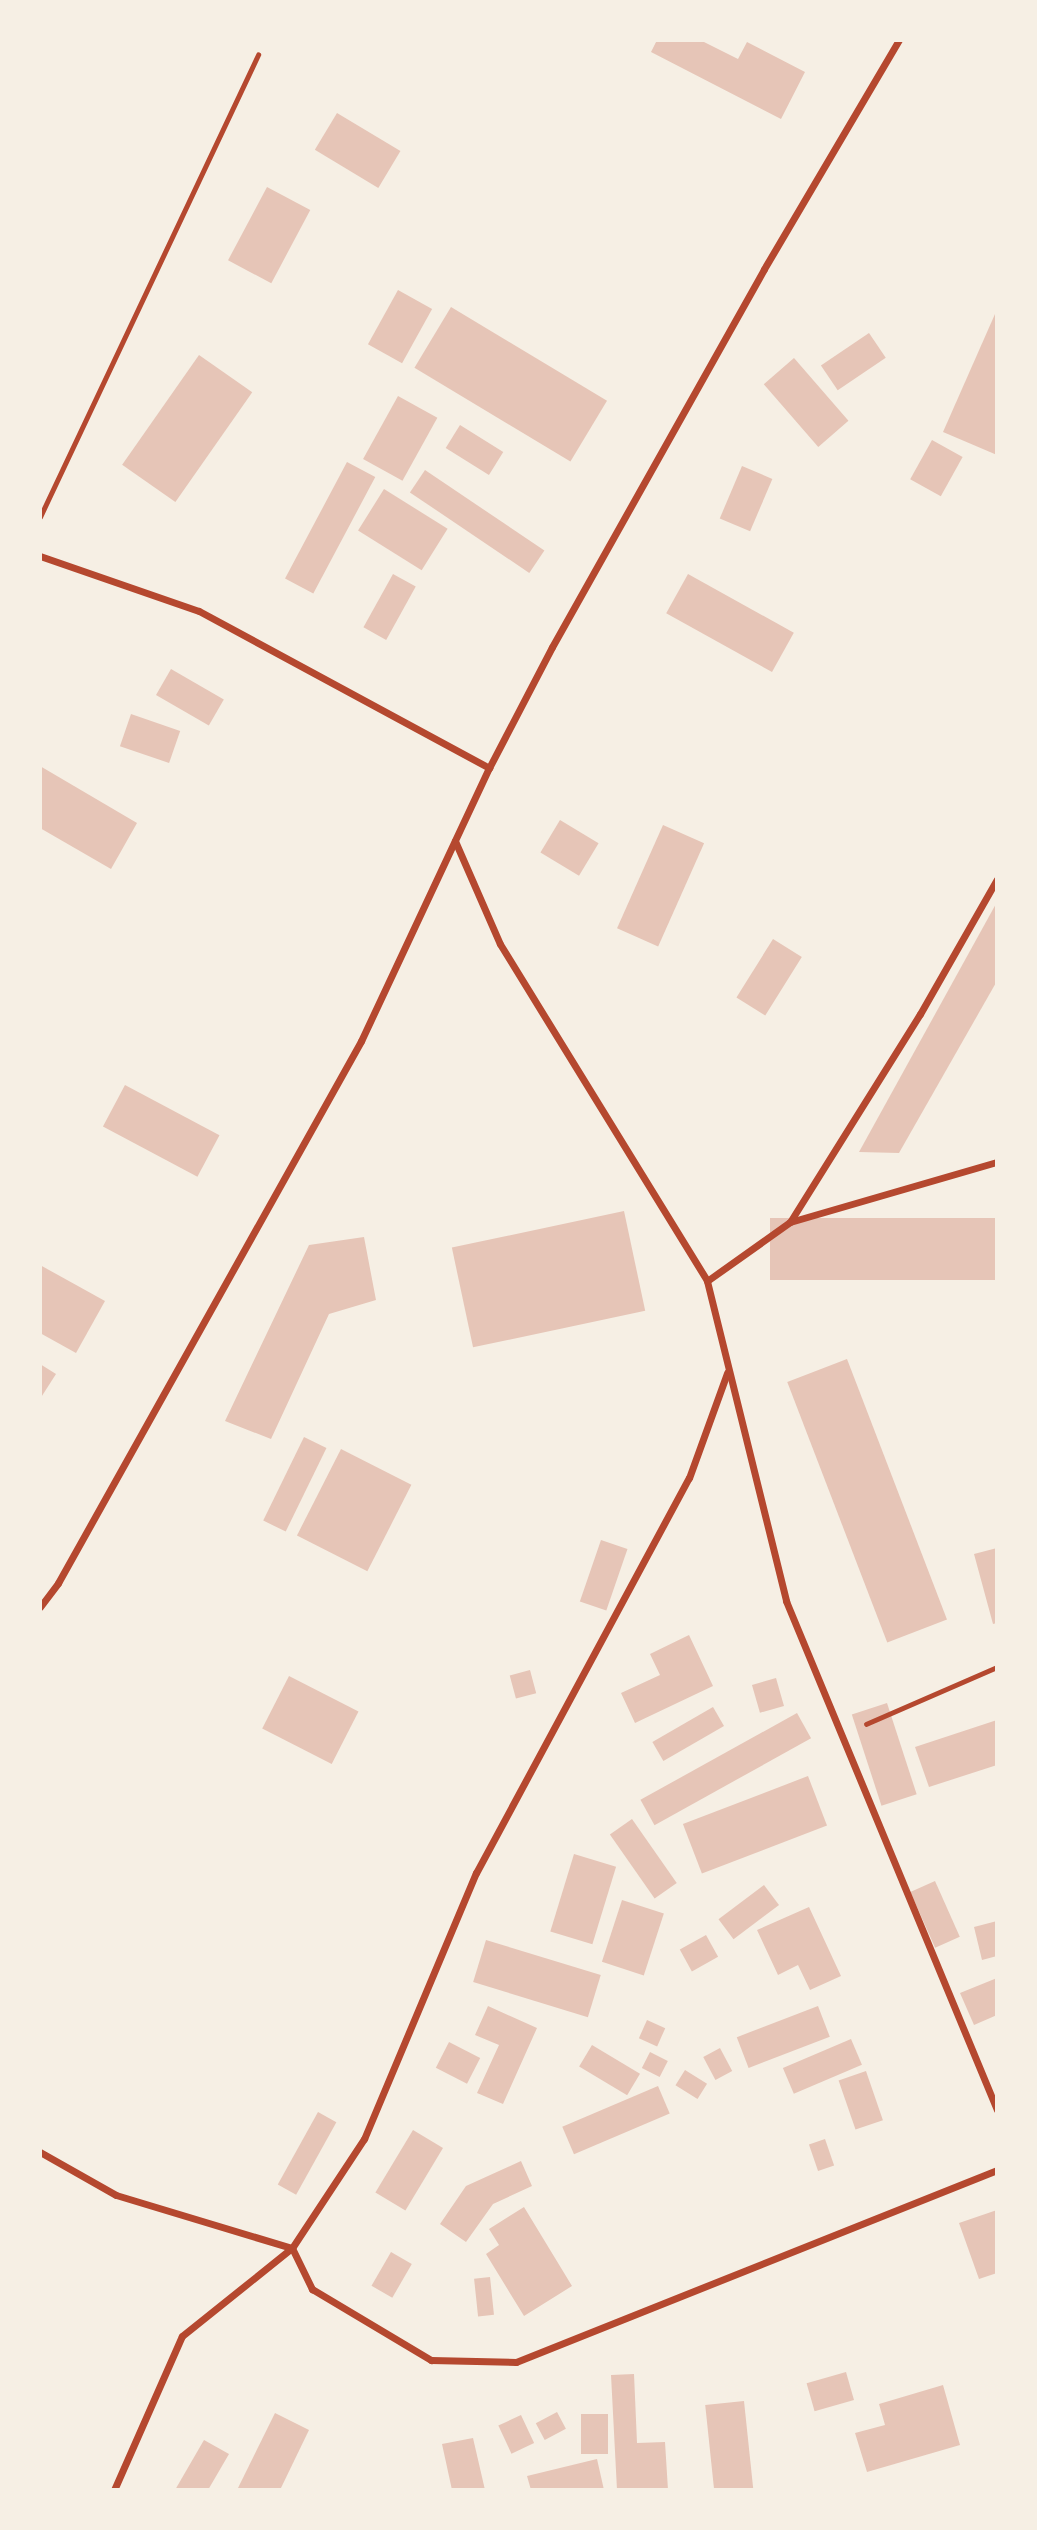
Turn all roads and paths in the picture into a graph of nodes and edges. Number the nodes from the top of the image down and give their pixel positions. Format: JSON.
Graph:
{"nodes":[{"id":1,"x":899,"y":40,"type":"edge"},
{"id":2,"x":258,"y":55,"type":"dead end"},
{"id":3,"x":40,"y":517,"type":"edge"},
{"id":4,"x":40,"y":556,"type":"edge"},
{"id":5,"x":489,"y":768,"type":"junction"},
{"id":6,"x":455,"y":841,"type":"junction"},
{"id":7,"x":997,"y":879,"type":"edge"},
{"id":8,"x":997,"y":1162,"type":"edge"},
{"id":9,"x":790,"y":1222,"type":"junction"},
{"id":10,"x":707,"y":1280,"type":"junction"},
{"id":11,"x":727,"y":1372,"type":"junction"},
{"id":12,"x":40,"y":1607,"type":"edge"},
{"id":13,"x":997,"y":1667,"type":"edge"},
{"id":14,"x":840,"y":1736,"type":"junction"},
{"id":15,"x":997,"y":2110,"type":"edge"},
{"id":16,"x":40,"y":2152,"type":"edge"},
{"id":17,"x":997,"y":2169,"type":"edge"},
{"id":18,"x":292,"y":2248,"type":"junction"},
{"id":19,"x":114,"y":2490,"type":"edge"}],
"edges":[{"from":1,"to":5,"type":"street"},
{"from":2,"to":3,"type":"path"},
{"from":4,"to":5,"type":"street"},
{"from":5,"to":6,"type":"street"},
{"from":6,"to":10,"type":"street"},
{"from":6,"to":12,"type":"street"},
{"from":7,"to":9,"type":"street"},
{"from":8,"to":9,"type":"street"},
{"from":9,"to":10,"type":"street"},
{"from":10,"to":11,"type":"street"},
{"from":11,"to":14,"type":"street"},
{"from":11,"to":18,"type":"street"},
{"from":13,"to":14,"type":"path"},
{"from":14,"to":15,"type":"street"},
{"from":16,"to":18,"type":"street"},
{"from":17,"to":18,"type":"street"},
{"from":18,"to":19,"type":"street"}]}
